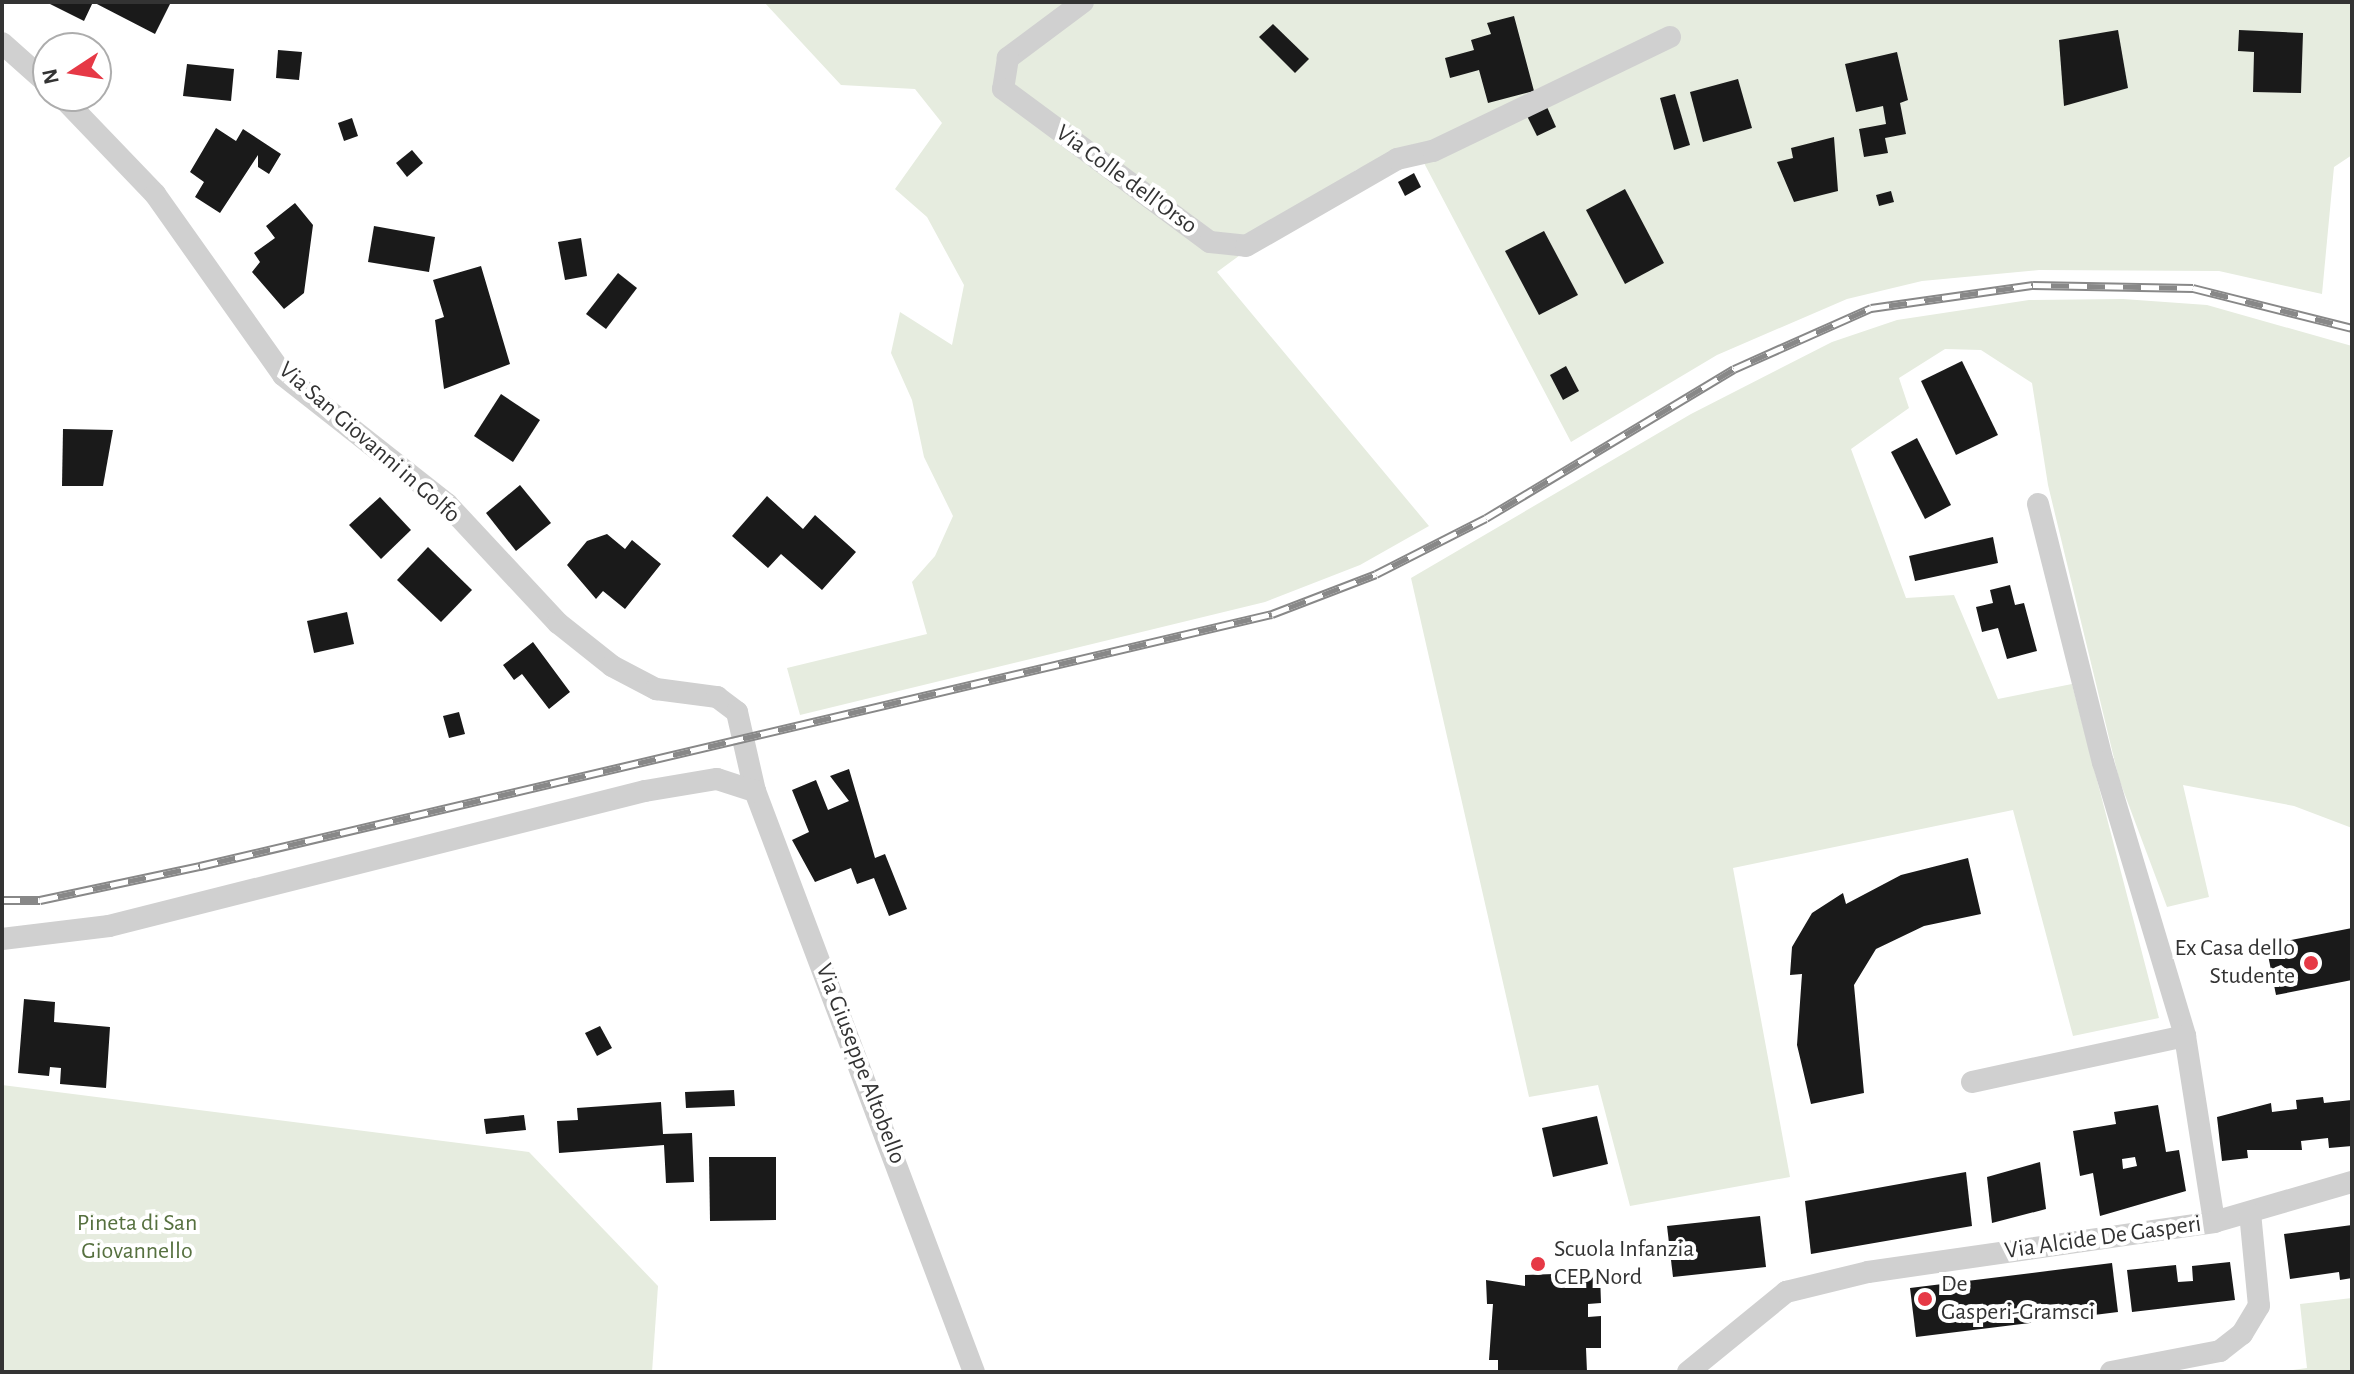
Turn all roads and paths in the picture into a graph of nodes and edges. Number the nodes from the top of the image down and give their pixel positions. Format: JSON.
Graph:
{"nodes":[{"id":1,"x":1083,"y":2,"type":"edge"},
{"id":2,"x":1670,"y":37,"type":"dead end"},
{"id":3,"x":2,"y":43,"type":"edge"},
{"id":4,"x":32,"y":70,"type":"edge"},
{"id":5,"x":76,"y":112,"type":"edge"},
{"id":6,"x":2038,"y":504,"type":"dead end"},
{"id":7,"x":737,"y":712,"type":"joint"},
{"id":8,"x":755,"y":791,"type":"junction"},
{"id":9,"x":2,"y":939,"type":"edge"},
{"id":10,"x":2185,"y":1036,"type":"junction"},
{"id":11,"x":1972,"y":1082,"type":"dead end"},
{"id":12,"x":2352,"y":1182,"type":"edge"},
{"id":13,"x":2250,"y":1213,"type":"junction"},
{"id":14,"x":2214,"y":1222,"type":"junction"},
{"id":15,"x":1692,"y":1370,"type":"edge"},
{"id":16,"x":974,"y":1372,"type":"edge"},
{"id":17,"x":2111,"y":1372,"type":"edge"}],
"edges":[{"from":1,"to":2,"type":"street","name":"Via Colle dell'Orso"},
{"from":3,"to":4,"type":"street"},
{"from":5,"to":7,"type":"street","name":"Via San Giovanni in Golfo"},
{"from":6,"to":10,"type":"street","name":"Via Alcide De Gasperi"},
{"from":7,"to":8,"type":"street","name":"Via Giuseppe Altobello"},
{"from":8,"to":9,"type":"street"},
{"from":8,"to":16,"type":"street","name":"Via Giuseppe Altobello"},
{"from":10,"to":11,"type":"street"},
{"from":10,"to":14,"type":"street","name":"Via Alcide De Gasperi"},
{"from":12,"to":13,"type":"street","name":"Via Alcide De Gasperi"},
{"from":13,"to":14,"type":"street","name":"Via Alcide De Gasperi"},
{"from":13,"to":17,"type":"street"},
{"from":14,"to":15,"type":"street","name":"Via Alcide De Gasperi"}]}
